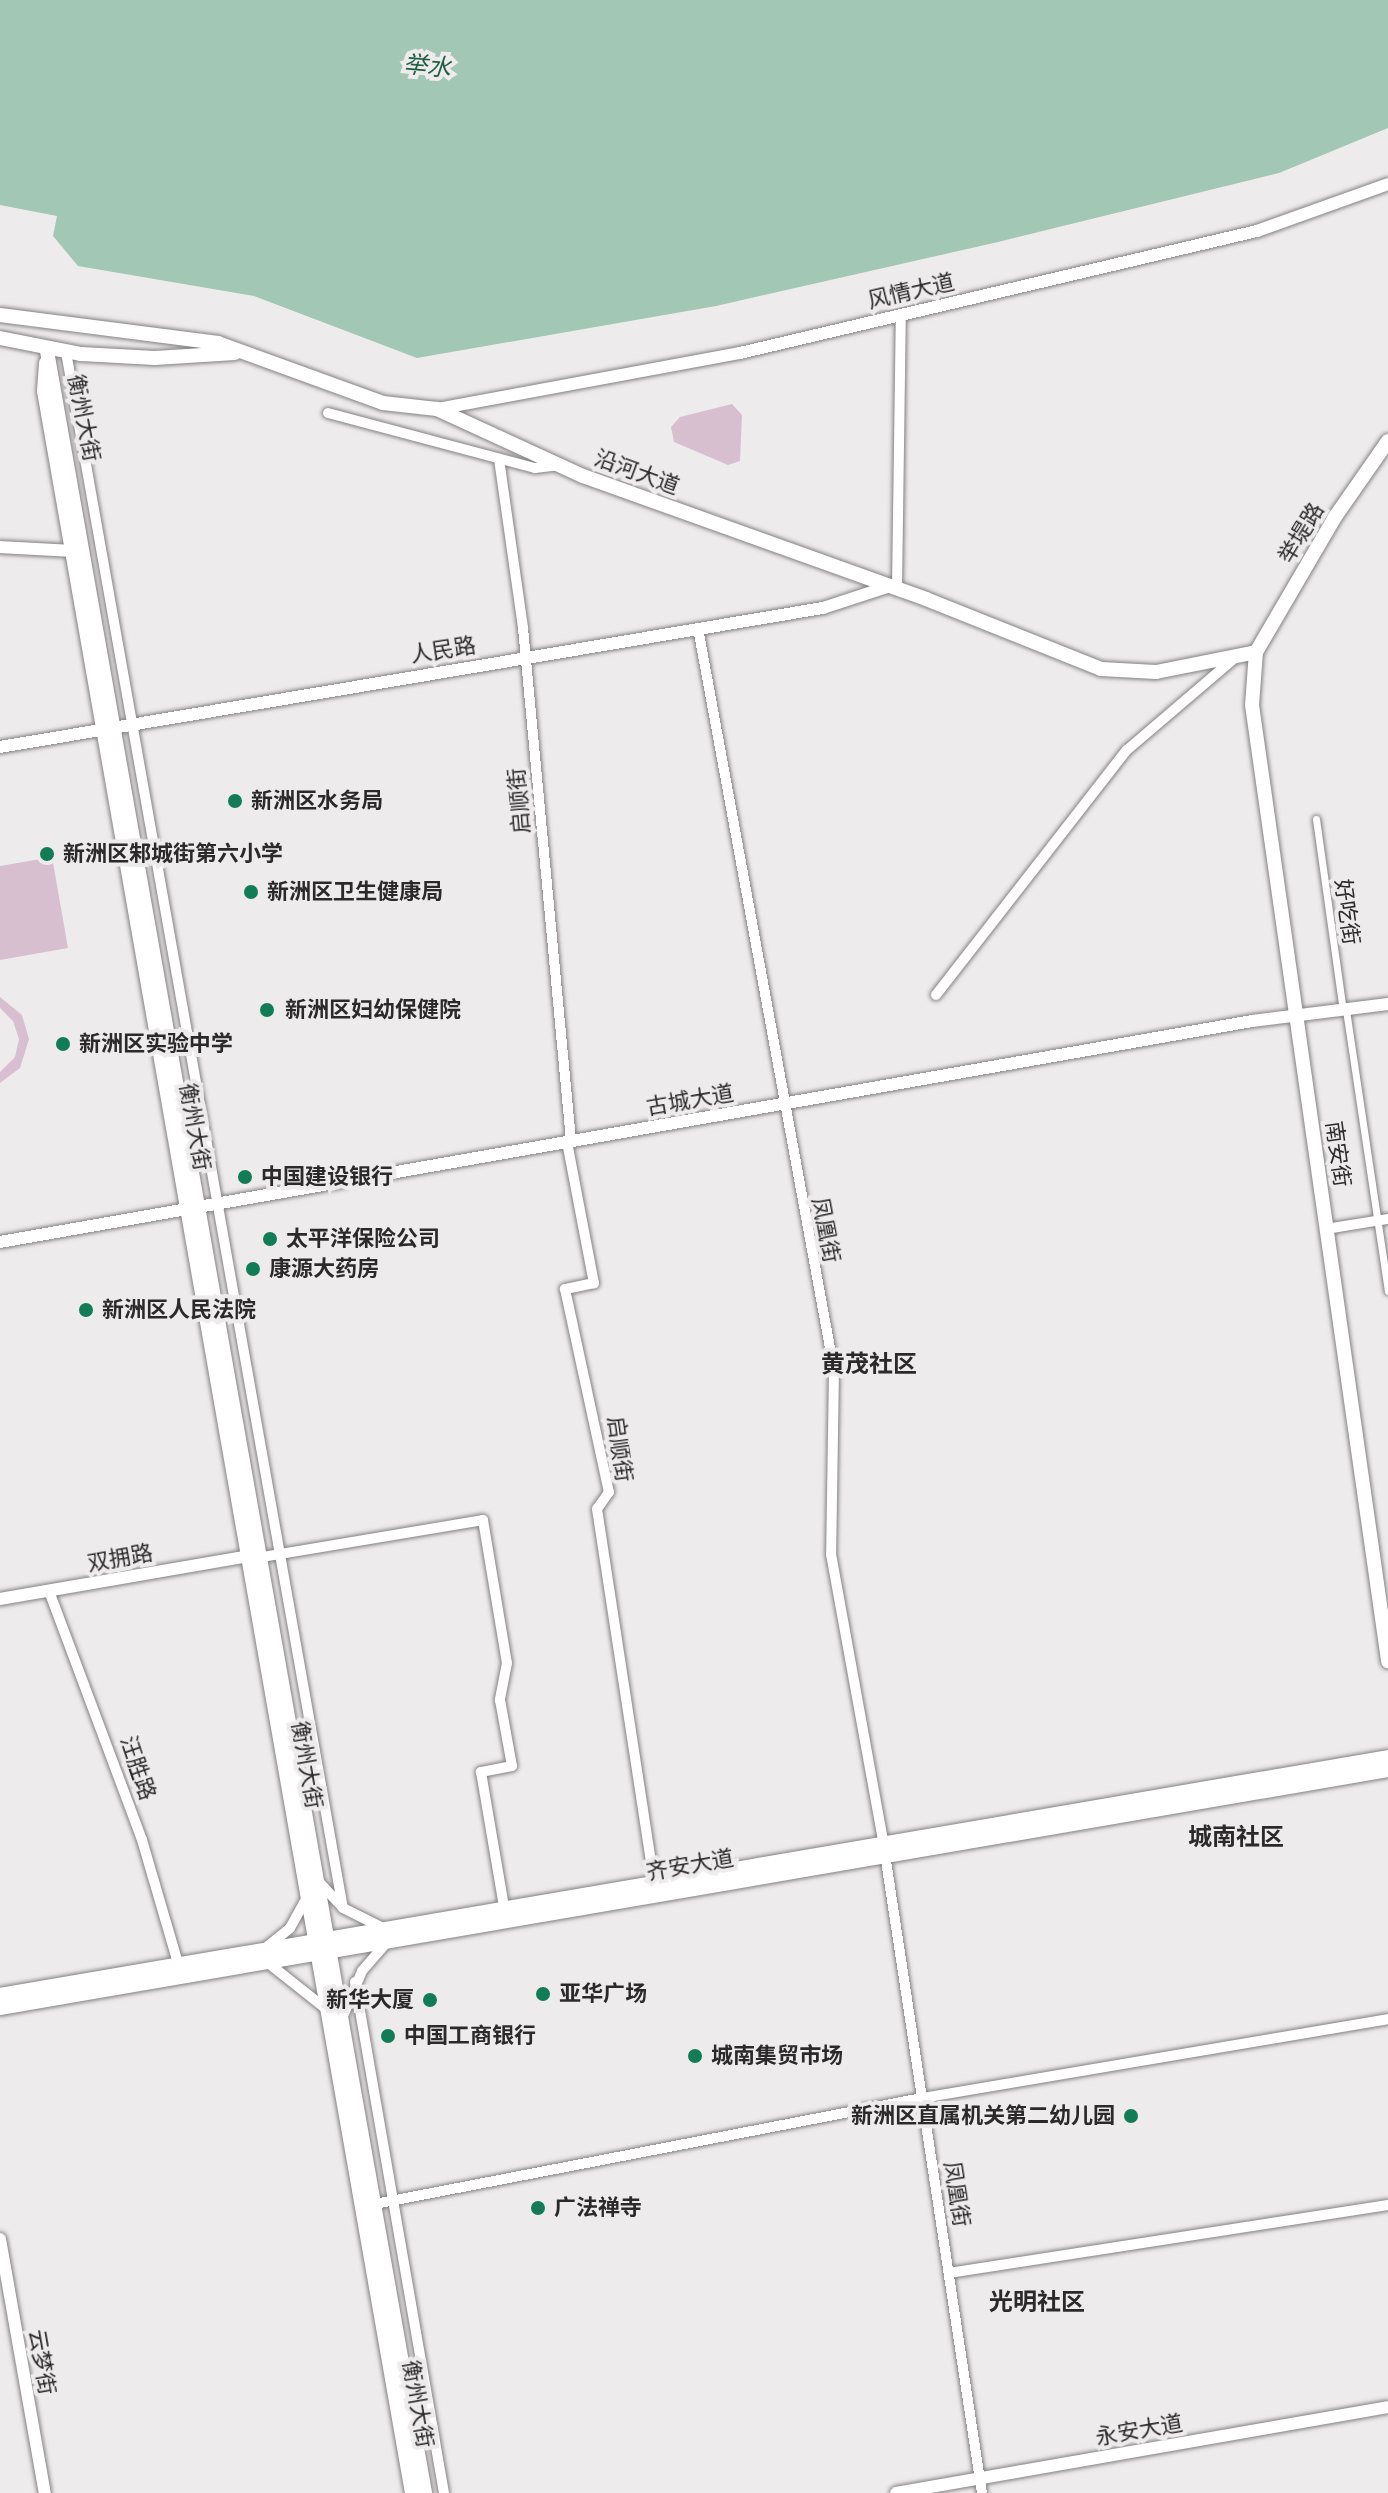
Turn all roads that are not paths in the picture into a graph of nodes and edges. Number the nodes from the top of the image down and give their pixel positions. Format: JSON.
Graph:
{"nodes":[{"id":1,"x":1388,"y":184,"type":"edge"},
{"id":2,"x":901,"y":314,"type":"junction"},
{"id":3,"x":0,"y":315,"type":"edge"},
{"id":4,"x":0,"y":338,"type":"edge"},
{"id":5,"x":47,"y":351,"type":"junction"},
{"id":6,"x":66,"y":352,"type":"junction"},
{"id":7,"x":243,"y":352,"type":"junction"},
{"id":8,"x":437,"y":409,"type":"junction"},
{"id":9,"x":328,"y":413,"type":"dead end"},
{"id":10,"x":1386,"y":447,"type":"edge"},
{"id":11,"x":499,"y":459,"type":"junction"},
{"id":12,"x":560,"y":465,"type":"junction"},
{"id":13,"x":0,"y":547,"type":"edge"},
{"id":14,"x":72,"y":551,"type":"junction"},
{"id":15,"x":894,"y":587,"type":"junction"},
{"id":16,"x":698,"y":628,"type":"junction"},
{"id":17,"x":1256,"y":652,"type":"junction"},
{"id":18,"x":1237,"y":656,"type":"junction"},
{"id":19,"x":526,"y":657,"type":"junction"},
{"id":20,"x":133,"y":722,"type":"junction"},
{"id":21,"x":109,"y":727,"type":"junction"},
{"id":22,"x":0,"y":747,"type":"edge"},
{"id":23,"x":1316,"y":819,"type":"dead end"},
{"id":24,"x":936,"y":995,"type":"dead end"},
{"id":25,"x":1388,"y":1004,"type":"edge"},
{"id":26,"x":1344,"y":1010,"type":"junction"},
{"id":27,"x":1296,"y":1016,"type":"junction"},
{"id":28,"x":782,"y":1104,"type":"junction"},
{"id":29,"x":569,"y":1141,"type":"junction"},
{"id":30,"x":218,"y":1203,"type":"junction"},
{"id":31,"x":194,"y":1208,"type":"junction"},
{"id":32,"x":1383,"y":1220,"type":"edge"},
{"id":33,"x":1326,"y":1229,"type":"junction"},
{"id":34,"x":0,"y":1242,"type":"edge"},
{"id":35,"x":1388,"y":1291,"type":"edge"},
{"id":36,"x":279,"y":1554,"type":"junction"},
{"id":37,"x":255,"y":1556,"type":"junction"},
{"id":38,"x":49,"y":1591,"type":"junction"},
{"id":39,"x":0,"y":1599,"type":"edge"},
{"id":40,"x":1388,"y":1661,"type":"edge"},
{"id":41,"x":1388,"y":1757,"type":"edge"},
{"id":42,"x":1388,"y":1770,"type":"edge"},
{"id":43,"x":884,"y":1847,"type":"junction"},
{"id":44,"x":654,"y":1881,"type":"junction"},
{"id":45,"x":319,"y":1882,"type":"junction"},
{"id":46,"x":307,"y":1896,"type":"junction"},
{"id":47,"x":504,"y":1907,"type":"junction"},
{"id":48,"x":343,"y":1908,"type":"junction"},
{"id":49,"x":386,"y":1934,"type":"junction"},
{"id":50,"x":323,"y":1945,"type":"junction"},
{"id":51,"x":265,"y":1955,"type":"junction"},
{"id":52,"x":178,"y":1963,"type":"junction"},
{"id":53,"x":355,"y":1982,"type":"junction"},
{"id":54,"x":0,"y":1995,"type":"edge"},
{"id":55,"x":0,"y":2008,"type":"edge"},
{"id":56,"x":327,"y":2010,"type":"junction"},
{"id":57,"x":343,"y":2018,"type":"junction"},
{"id":58,"x":1388,"y":2019,"type":"edge"},
{"id":59,"x":922,"y":2098,"type":"junction"},
{"id":60,"x":393,"y":2201,"type":"junction"},
{"id":61,"x":375,"y":2204,"type":"junction"},
{"id":62,"x":1388,"y":2205,"type":"edge"},
{"id":63,"x":0,"y":2239,"type":"edge"},
{"id":64,"x":949,"y":2273,"type":"junction"},
{"id":65,"x":1388,"y":2407,"type":"edge"},
{"id":66,"x":980,"y":2478,"type":"junction"},
{"id":67,"x":45,"y":2493,"type":"edge"},
{"id":68,"x":412,"y":2493,"type":"edge"},
{"id":69,"x":425,"y":2493,"type":"edge"},
{"id":70,"x":444,"y":2493,"type":"edge"},
{"id":71,"x":896,"y":2493,"type":"edge"},
{"id":72,"x":982,"y":2493,"type":"edge"}],
"edges":[{"from":1,"to":2,"type":"street","name":"风情大道"},
{"from":2,"to":8,"type":"street","name":"风情大道"},
{"from":2,"to":15,"type":"street"},
{"from":3,"to":7,"type":"main road","name":"沿河大道"},
{"from":4,"to":5,"type":"main road"},
{"from":5,"to":6,"type":"main road"},
{"from":5,"to":14,"type":"main road","name":"衡州大街"},
{"from":5,"to":21,"type":"main road","name":"衡州大街"},
{"from":6,"to":7,"type":"main road"},
{"from":6,"to":20,"type":"street"},
{"from":7,"to":8,"type":"main road","name":"沿河大道"},
{"from":8,"to":12,"type":"main road","name":"沿河大道"},
{"from":9,"to":11,"type":"street"},
{"from":10,"to":17,"type":"main road","name":"举堤路"},
{"from":11,"to":12,"type":"street"},
{"from":11,"to":19,"type":"street","name":"启顺街"},
{"from":12,"to":15,"type":"main road","name":"沿河大道"},
{"from":13,"to":14,"type":"street"},
{"from":14,"to":21,"type":"main road","name":"衡州大街"},
{"from":15,"to":16,"type":"street","name":"人民路"},
{"from":15,"to":18,"type":"main road","name":"沿河大道"},
{"from":16,"to":19,"type":"street","name":"人民路"},
{"from":16,"to":28,"type":"street","name":"凤凰街"},
{"from":17,"to":18,"type":"main road","name":"沿河大道"},
{"from":17,"to":27,"type":"main road","name":"南安街"},
{"from":18,"to":24,"type":"street"},
{"from":19,"to":20,"type":"street","name":"人民路"},
{"from":19,"to":29,"type":"street","name":"启顺街"},
{"from":20,"to":21,"type":"street","name":"人民路"},
{"from":20,"to":30,"type":"street"},
{"from":21,"to":22,"type":"street","name":"人民路"},
{"from":21,"to":31,"type":"main road","name":"衡州大街"},
{"from":23,"to":26,"type":"street","name":"好吃街"},
{"from":25,"to":26,"type":"street","name":"古城大道"},
{"from":26,"to":27,"type":"street","name":"古城大道"},
{"from":26,"to":32,"type":"street","name":"好吃街"},
{"from":27,"to":28,"type":"street","name":"古城大道"},
{"from":27,"to":33,"type":"main road","name":"南安街"},
{"from":28,"to":29,"type":"street","name":"古城大道"},
{"from":28,"to":43,"type":"street","name":"凤凰街"},
{"from":29,"to":30,"type":"street","name":"古城大道"},
{"from":29,"to":44,"type":"street","name":"启顺街"},
{"from":30,"to":31,"type":"street","name":"古城大道"},
{"from":30,"to":36,"type":"street"},
{"from":31,"to":34,"type":"street","name":"古城大道"},
{"from":31,"to":37,"type":"main road","name":"衡州大街"},
{"from":32,"to":33,"type":"street"},
{"from":32,"to":35,"type":"street","name":"好吃街"},
{"from":33,"to":40,"type":"main road","name":"南安街"},
{"from":36,"to":37,"type":"street","name":"双拥路"},
{"from":36,"to":47,"type":"street","name":"双拥路"},
{"from":36,"to":48,"type":"street"},
{"from":37,"to":38,"type":"street","name":"双拥路"},
{"from":37,"to":45,"type":"main road","name":"衡州大街"},
{"from":37,"to":46,"type":"main road","name":"衡州大街"},
{"from":38,"to":39,"type":"street","name":"双拥路"},
{"from":38,"to":52,"type":"street","name":"汪胜路"},
{"from":41,"to":43,"type":"main road","name":"齐安大道"},
{"from":42,"to":43,"type":"main road","name":"齐安大道"},
{"from":43,"to":44,"type":"main road","name":"齐安大道"},
{"from":43,"to":49,"type":"main road","name":"齐安大道"},
{"from":43,"to":59,"type":"street","name":"凤凰街"},
{"from":44,"to":47,"type":"main road","name":"齐安大道"},
{"from":45,"to":48,"type":"street"},
{"from":45,"to":50,"type":"main road","name":"衡州大街"},
{"from":46,"to":50,"type":"main road","name":"衡州大街"},
{"from":46,"to":51,"type":"street"},
{"from":47,"to":49,"type":"main road","name":"齐安大道"},
{"from":48,"to":49,"type":"street"},
{"from":49,"to":50,"type":"main road","name":"齐安大道"},
{"from":49,"to":53,"type":"street"},
{"from":50,"to":51,"type":"main road","name":"齐安大道"},
{"from":50,"to":56,"type":"main road","name":"衡州大街"},
{"from":50,"to":57,"type":"main road","name":"衡州大街"},
{"from":51,"to":52,"type":"main road","name":"齐安大道"},
{"from":51,"to":55,"type":"main road","name":"齐安大道"},
{"from":51,"to":56,"type":"street"},
{"from":52,"to":54,"type":"main road","name":"齐安大道"},
{"from":53,"to":57,"type":"street"},
{"from":53,"to":60,"type":"street"},
{"from":56,"to":68,"type":"main road","name":"衡州大街"},
{"from":57,"to":61,"type":"main road","name":"衡州大街"},
{"from":58,"to":59,"type":"street"},
{"from":59,"to":60,"type":"street"},
{"from":59,"to":64,"type":"street","name":"凤凰街"},
{"from":60,"to":61,"type":"street"},
{"from":60,"to":70,"type":"street"},
{"from":61,"to":69,"type":"main road","name":"衡州大街"},
{"from":62,"to":64,"type":"street"},
{"from":63,"to":67,"type":"street","name":"云梦街"},
{"from":64,"to":66,"type":"street","name":"凤凰街"},
{"from":65,"to":66,"type":"street","name":"永安大道"},
{"from":66,"to":71,"type":"street","name":"永安大道"},
{"from":66,"to":72,"type":"street","name":"凤凰街"}]}
